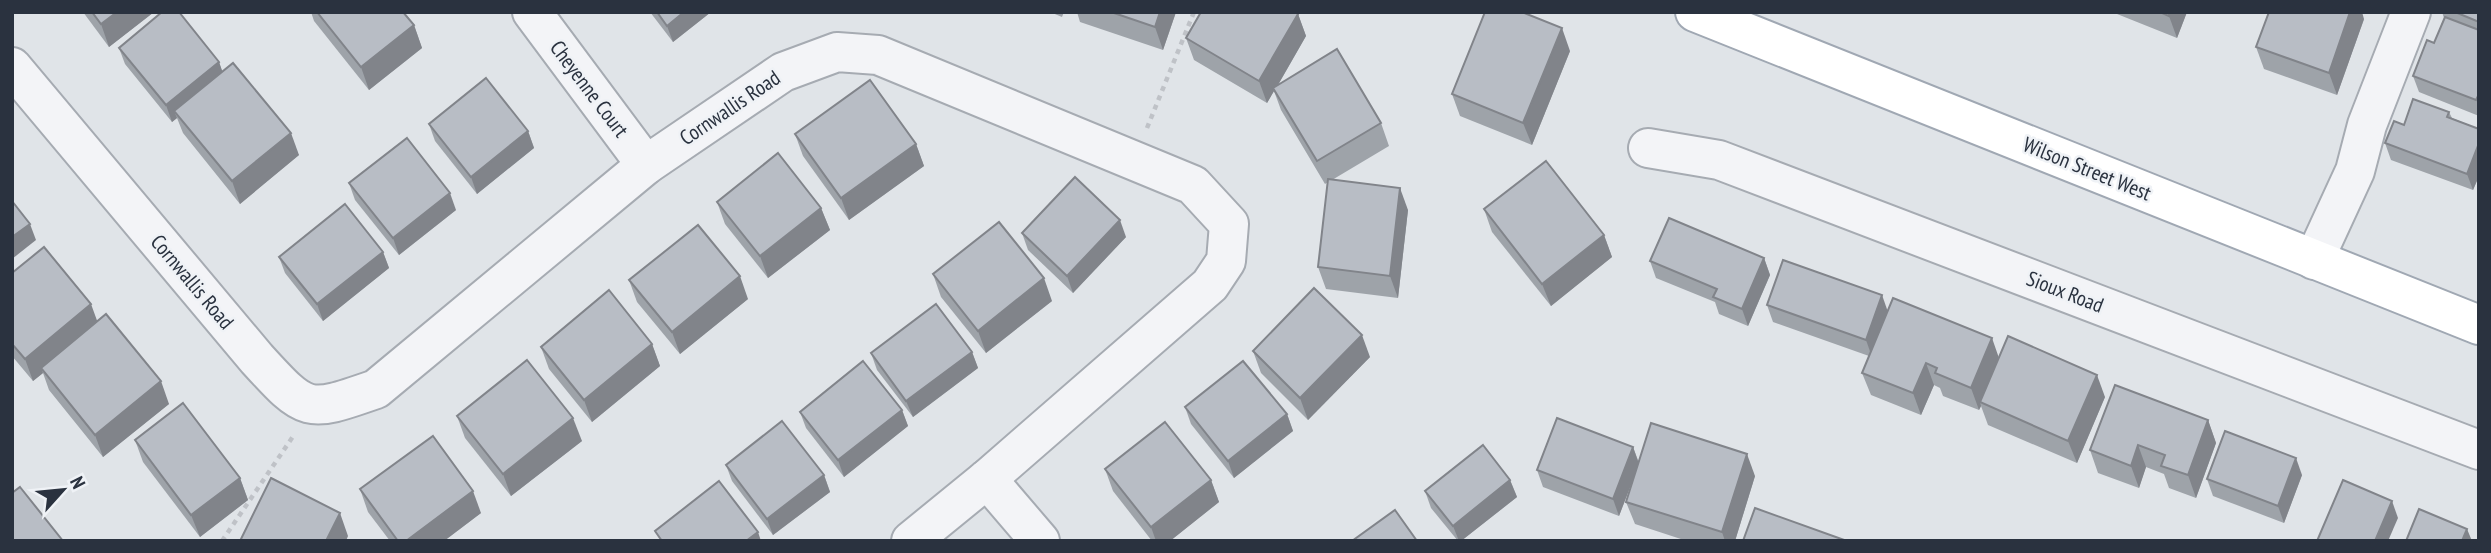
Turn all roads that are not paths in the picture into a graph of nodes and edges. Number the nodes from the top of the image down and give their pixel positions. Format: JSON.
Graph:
{"nodes":[{"id":1,"x":532,"y":12,"type":"edge"},
{"id":2,"x":1695,"y":12,"type":"edge"},
{"id":3,"x":2411,"y":12,"type":"edge"},
{"id":4,"x":12,"y":67,"type":"edge"},
{"id":5,"x":1648,"y":148,"type":"dead end"},
{"id":6,"x":646,"y":165,"type":"junction"},
{"id":7,"x":2315,"y":260,"type":"junction"},
{"id":8,"x":2479,"y":325,"type":"edge"},
{"id":9,"x":2479,"y":450,"type":"edge"},
{"id":10,"x":987,"y":479,"type":"junction"},
{"id":11,"x":911,"y":541,"type":"edge"},
{"id":12,"x":1040,"y":541,"type":"edge"}],
"edges":[{"from":1,"to":6,"type":"street","name":"Cheyenne Court"},
{"from":2,"to":7,"type":"main road","name":"Wilson Street West"},
{"from":3,"to":7,"type":"street"},
{"from":4,"to":6,"type":"street","name":"Cornwallis Road"},
{"from":5,"to":9,"type":"street","name":"Sioux Road"},
{"from":6,"to":10,"type":"street","name":"Cornwallis Road"},
{"from":7,"to":8,"type":"main road","name":"Wilson Street West"},
{"from":10,"to":11,"type":"street","name":"Cornwallis Road"},
{"from":10,"to":12,"type":"street"}]}
